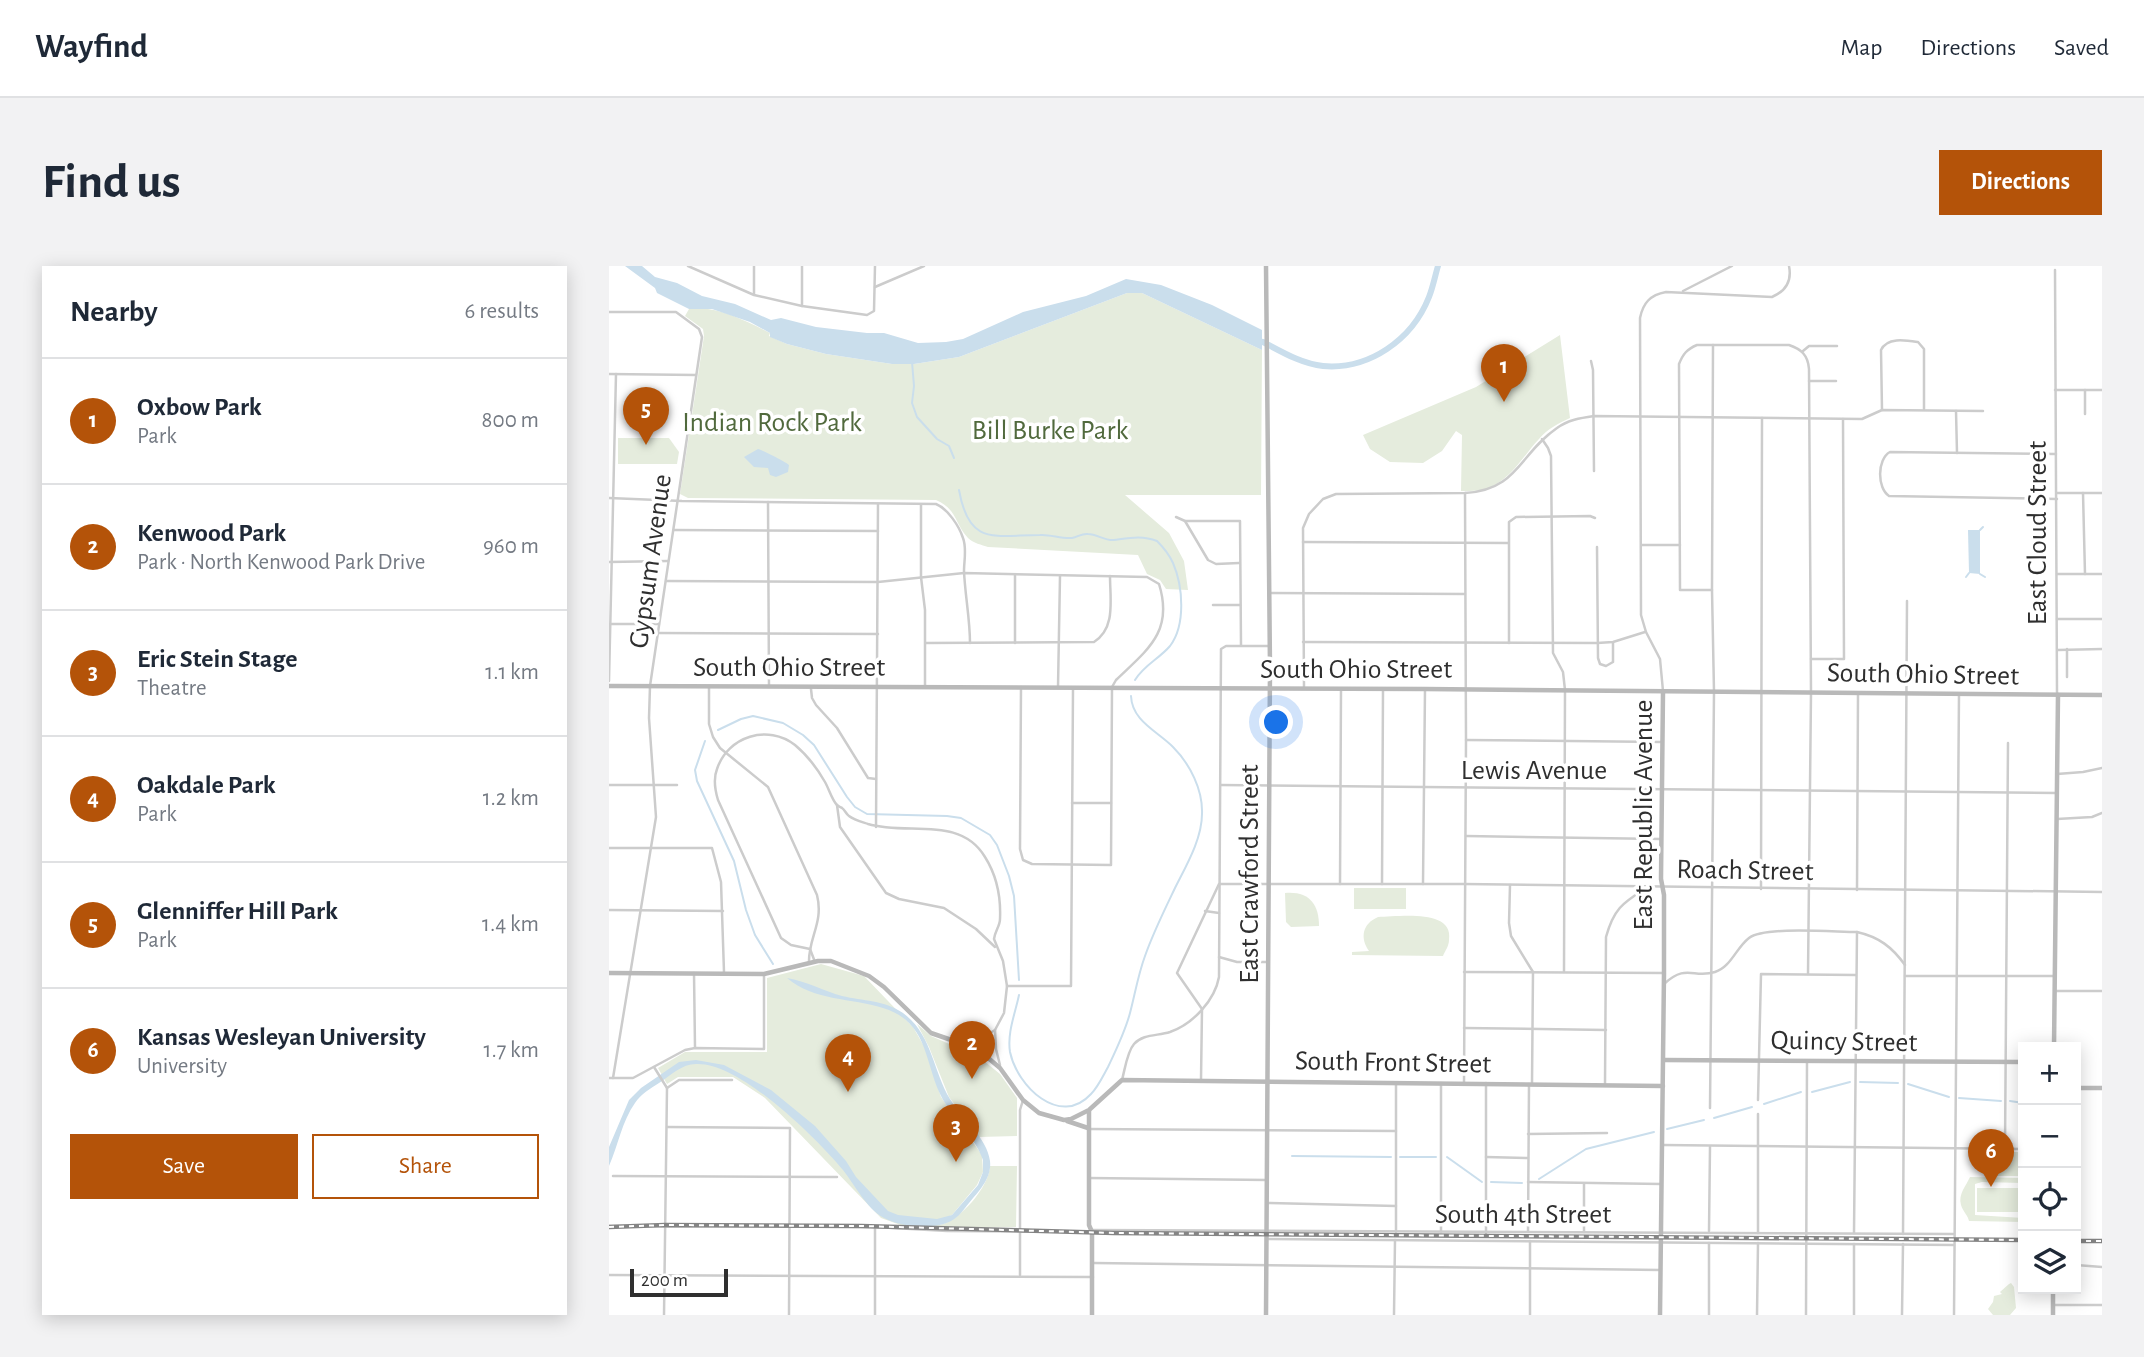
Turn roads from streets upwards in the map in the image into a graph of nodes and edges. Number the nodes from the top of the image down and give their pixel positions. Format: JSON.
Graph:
{"nodes":[{"id":1,"x":688,"y":266,"type":"edge"},
{"id":2,"x":704,"y":266,"type":"edge"},
{"id":3,"x":754,"y":266,"type":"edge"},
{"id":4,"x":802,"y":266,"type":"edge"},
{"id":5,"x":874,"y":266,"type":"edge"},
{"id":6,"x":924,"y":266,"type":"edge"},
{"id":7,"x":1266,"y":266,"type":"edge"},
{"id":8,"x":1733,"y":266,"type":"edge"},
{"id":9,"x":1789,"y":266,"type":"edge"},
{"id":10,"x":2055,"y":270,"type":"dead end"},
{"id":11,"x":704,"y":273,"type":"junction"},
{"id":12,"x":875,"y":287,"type":"junction"},
{"id":13,"x":1680,"y":292,"type":"junction"},
{"id":14,"x":754,"y":295,"type":"junction"},
{"id":15,"x":802,"y":306,"type":"junction"},
{"id":16,"x":609,"y":312,"type":"edge"},
{"id":17,"x":1713,"y":345,"type":"junction"},
{"id":18,"x":1837,"y":346,"type":"dead end"},
{"id":19,"x":1803,"y":351,"type":"junction"},
{"id":20,"x":1591,"y":361,"type":"dead end"},
{"id":21,"x":609,"y":374,"type":"edge"},
{"id":22,"x":616,"y":374,"type":"junction"},
{"id":23,"x":697,"y":375,"type":"junction"},
{"id":24,"x":1809,"y":381,"type":"junction"},
{"id":25,"x":1836,"y":381,"type":"dead end"},
{"id":26,"x":2056,"y":390,"type":"junction"},
{"id":27,"x":2085,"y":390,"type":"junction"},
{"id":28,"x":2102,"y":390,"type":"edge"},
{"id":29,"x":1882,"y":410,"type":"junction"},
{"id":30,"x":1924,"y":410,"type":"junction"},
{"id":31,"x":1956,"y":411,"type":"junction"},
{"id":32,"x":1983,"y":411,"type":"dead end"},
{"id":33,"x":2085,"y":414,"type":"dead end"},
{"id":34,"x":1594,"y":416,"type":"junction"},
{"id":35,"x":1640,"y":416,"type":"junction"},
{"id":36,"x":1679,"y":417,"type":"junction"},
{"id":37,"x":1713,"y":417,"type":"junction"},
{"id":38,"x":1762,"y":418,"type":"junction"},
{"id":39,"x":1809,"y":418,"type":"junction"},
{"id":40,"x":1843,"y":419,"type":"junction"},
{"id":41,"x":1542,"y":439,"type":"junction"},
{"id":42,"x":1957,"y":453,"type":"junction"},
{"id":43,"x":2056,"y":454,"type":"junction"},
{"id":44,"x":1594,"y":471,"type":"dead end"},
{"id":45,"x":1465,"y":493,"type":"junction"},
{"id":46,"x":2057,"y":493,"type":"junction"},
{"id":47,"x":2083,"y":493,"type":"junction"},
{"id":48,"x":2102,"y":493,"type":"edge"},
{"id":49,"x":611,"y":498,"type":"edge"},
{"id":50,"x":2057,"y":499,"type":"junction"},
{"id":51,"x":677,"y":500,"type":"junction"},
{"id":52,"x":768,"y":502,"type":"junction"},
{"id":53,"x":878,"y":503,"type":"junction"},
{"id":54,"x":922,"y":505,"type":"junction"},
{"id":55,"x":1552,"y":516,"type":"junction"},
{"id":56,"x":1176,"y":517,"type":"dead end"},
{"id":57,"x":1595,"y":518,"type":"dead end"},
{"id":58,"x":1185,"y":521,"type":"junction"},
{"id":59,"x":673,"y":530,"type":"junction"},
{"id":60,"x":768,"y":530,"type":"junction"},
{"id":61,"x":878,"y":531,"type":"junction"},
{"id":62,"x":1303,"y":542,"type":"junction"},
{"id":63,"x":1508,"y":543,"type":"junction"},
{"id":64,"x":1465,"y":544,"type":"junction"},
{"id":65,"x":1680,"y":544,"type":"junction"},
{"id":66,"x":1640,"y":545,"type":"junction"},
{"id":67,"x":1597,"y":547,"type":"dead end"},
{"id":68,"x":669,"y":561,"type":"junction"},
{"id":69,"x":611,"y":562,"type":"edge"},
{"id":70,"x":1240,"y":563,"type":"junction"},
{"id":71,"x":964,"y":573,"type":"junction"},
{"id":72,"x":2057,"y":574,"type":"junction"},
{"id":73,"x":2085,"y":574,"type":"junction"},
{"id":74,"x":2102,"y":574,"type":"edge"},
{"id":75,"x":1015,"y":575,"type":"junction"},
{"id":76,"x":1060,"y":576,"type":"junction"},
{"id":77,"x":1110,"y":576,"type":"junction"},
{"id":78,"x":921,"y":577,"type":"junction"},
{"id":79,"x":666,"y":581,"type":"junction"},
{"id":80,"x":768,"y":581,"type":"junction"},
{"id":81,"x":878,"y":582,"type":"junction"},
{"id":82,"x":1712,"y":590,"type":"junction"},
{"id":83,"x":1269,"y":593,"type":"junction"},
{"id":84,"x":1303,"y":593,"type":"junction"},
{"id":85,"x":1465,"y":594,"type":"junction"},
{"id":86,"x":1907,"y":601,"type":"dead end"},
{"id":87,"x":1213,"y":605,"type":"dead end"},
{"id":88,"x":1241,"y":605,"type":"junction"},
{"id":89,"x":2057,"y":619,"type":"junction"},
{"id":90,"x":2102,"y":619,"type":"edge"},
{"id":91,"x":610,"y":624,"type":"edge"},
{"id":92,"x":659,"y":624,"type":"junction"},
{"id":93,"x":1646,"y":632,"type":"junction"},
{"id":94,"x":658,"y":633,"type":"junction"},
{"id":95,"x":769,"y":634,"type":"junction"},
{"id":96,"x":878,"y":634,"type":"junction"},
{"id":97,"x":1303,"y":642,"type":"junction"},
{"id":98,"x":1613,"y":642,"type":"junction"},
{"id":99,"x":926,"y":643,"type":"junction"},
{"id":100,"x":970,"y":643,"type":"junction"},
{"id":101,"x":1015,"y":643,"type":"junction"},
{"id":102,"x":1466,"y":643,"type":"junction"},
{"id":103,"x":1509,"y":643,"type":"junction"},
{"id":104,"x":1553,"y":643,"type":"junction"},
{"id":105,"x":1597,"y":643,"type":"junction"},
{"id":106,"x":1059,"y":644,"type":"junction"},
{"id":107,"x":1241,"y":646,"type":"junction"},
{"id":108,"x":1269,"y":646,"type":"junction"},
{"id":109,"x":2067,"y":649,"type":"junction"},
{"id":110,"x":2102,"y":649,"type":"edge"},
{"id":111,"x":2057,"y":650,"type":"junction"},
{"id":112,"x":1811,"y":659,"type":"junction"},
{"id":113,"x":2067,"y":677,"type":"dead end"},
{"id":114,"x":609,"y":684,"type":"edge"},
{"id":115,"x":650,"y":686,"type":"junction"},
{"id":116,"x":709,"y":686,"type":"junction"},
{"id":117,"x":769,"y":687,"type":"junction"},
{"id":118,"x":811,"y":687,"type":"junction"},
{"id":119,"x":877,"y":687,"type":"junction"},
{"id":120,"x":925,"y":687,"type":"junction"},
{"id":121,"x":1021,"y":687,"type":"junction"},
{"id":122,"x":1058,"y":687,"type":"junction"},
{"id":123,"x":1073,"y":687,"type":"junction"},
{"id":124,"x":1112,"y":687,"type":"junction"},
{"id":125,"x":1222,"y":688,"type":"junction"},
{"id":126,"x":1270,"y":689,"type":"junction"},
{"id":127,"x":1304,"y":689,"type":"junction"},
{"id":128,"x":1341,"y":689,"type":"junction"},
{"id":129,"x":1383,"y":689,"type":"junction"},
{"id":130,"x":1425,"y":689,"type":"junction"},
{"id":131,"x":1466,"y":690,"type":"junction"},
{"id":132,"x":1565,"y":691,"type":"junction"},
{"id":133,"x":1663,"y":692,"type":"junction"},
{"id":134,"x":1714,"y":692,"type":"junction"},
{"id":135,"x":1762,"y":692,"type":"junction"},
{"id":136,"x":1811,"y":693,"type":"junction"},
{"id":137,"x":1858,"y":693,"type":"junction"},
{"id":138,"x":1908,"y":694,"type":"junction"},
{"id":139,"x":1959,"y":694,"type":"junction"},
{"id":140,"x":2057,"y":695,"type":"junction"},
{"id":141,"x":2102,"y":695,"type":"edge"},
{"id":142,"x":1466,"y":740,"type":"junction"},
{"id":143,"x":1565,"y":741,"type":"junction"},
{"id":144,"x":1662,"y":742,"type":"junction"},
{"id":145,"x":2008,"y":743,"type":"dead end"},
{"id":146,"x":726,"y":752,"type":"junction"},
{"id":147,"x":2102,"y":768,"type":"edge"},
{"id":148,"x":2057,"y":774,"type":"junction"},
{"id":149,"x":876,"y":779,"type":"junction"},
{"id":150,"x":609,"y":785,"type":"edge"},
{"id":151,"x":654,"y":785,"type":"junction"},
{"id":152,"x":677,"y":785,"type":"dead end"},
{"id":153,"x":1221,"y":785,"type":"junction"},
{"id":154,"x":1269,"y":787,"type":"junction"},
{"id":155,"x":1341,"y":787,"type":"junction"},
{"id":156,"x":1382,"y":787,"type":"junction"},
{"id":157,"x":1424,"y":788,"type":"junction"},
{"id":158,"x":1466,"y":788,"type":"junction"},
{"id":159,"x":1564,"y":789,"type":"junction"},
{"id":160,"x":1662,"y":789,"type":"junction"},
{"id":161,"x":1713,"y":790,"type":"junction"},
{"id":162,"x":1761,"y":790,"type":"junction"},
{"id":163,"x":1809,"y":791,"type":"junction"},
{"id":164,"x":1858,"y":791,"type":"junction"},
{"id":165,"x":1907,"y":791,"type":"junction"},
{"id":166,"x":1958,"y":792,"type":"junction"},
{"id":167,"x":2008,"y":792,"type":"junction"},
{"id":168,"x":2057,"y":793,"type":"junction"},
{"id":169,"x":1072,"y":803,"type":"junction"},
{"id":170,"x":1112,"y":803,"type":"junction"},
{"id":171,"x":837,"y":805,"type":"junction"},
{"id":172,"x":2102,"y":813,"type":"edge"},
{"id":173,"x":848,"y":816,"type":"junction"},
{"id":174,"x":2057,"y":819,"type":"junction"},
{"id":175,"x":838,"y":821,"type":"junction"},
{"id":176,"x":876,"y":827,"type":"junction"},
{"id":177,"x":1466,"y":836,"type":"junction"},
{"id":178,"x":1564,"y":837,"type":"junction"},
{"id":179,"x":1661,"y":839,"type":"junction"},
{"id":180,"x":609,"y":848,"type":"edge"},
{"id":181,"x":651,"y":848,"type":"junction"},
{"id":182,"x":1072,"y":865,"type":"junction"},
{"id":183,"x":1219,"y":884,"type":"junction"},
{"id":184,"x":1269,"y":884,"type":"junction"},
{"id":185,"x":1340,"y":884,"type":"junction"},
{"id":186,"x":1382,"y":884,"type":"junction"},
{"id":187,"x":1423,"y":884,"type":"junction"},
{"id":188,"x":1464,"y":884,"type":"junction"},
{"id":189,"x":1510,"y":885,"type":"junction"},
{"id":190,"x":1563,"y":886,"type":"junction"},
{"id":191,"x":1628,"y":886,"type":"junction"},
{"id":192,"x":1646,"y":888,"type":"junction"},
{"id":193,"x":1662,"y":888,"type":"junction"},
{"id":194,"x":1712,"y":888,"type":"junction"},
{"id":195,"x":1761,"y":889,"type":"junction"},
{"id":196,"x":1808,"y":889,"type":"junction"},
{"id":197,"x":1857,"y":890,"type":"junction"},
{"id":198,"x":1907,"y":890,"type":"junction"},
{"id":199,"x":1957,"y":890,"type":"junction"},
{"id":200,"x":2007,"y":890,"type":"junction"},
{"id":201,"x":2057,"y":891,"type":"junction"},
{"id":202,"x":2102,"y":891,"type":"edge"},
{"id":203,"x":1631,"y":898,"type":"junction"},
{"id":204,"x":609,"y":910,"type":"edge"},
{"id":205,"x":641,"y":910,"type":"junction"},
{"id":206,"x":723,"y":911,"type":"junction"},
{"id":207,"x":1205,"y":911,"type":"junction"},
{"id":208,"x":1220,"y":913,"type":"junction"},
{"id":209,"x":1808,"y":932,"type":"junction"},
{"id":210,"x":1857,"y":932,"type":"junction"},
{"id":211,"x":995,"y":934,"type":"junction"},
{"id":212,"x":987,"y":938,"type":"junction"},
{"id":213,"x":996,"y":948,"type":"junction"},
{"id":214,"x":810,"y":949,"type":"junction"},
{"id":215,"x":1219,"y":957,"type":"junction"},
{"id":216,"x":1268,"y":962,"type":"junction"},
{"id":217,"x":812,"y":963,"type":"junction"},
{"id":218,"x":1905,"y":965,"type":"junction"},
{"id":219,"x":1464,"y":972,"type":"junction"},
{"id":220,"x":1533,"y":972,"type":"junction"},
{"id":221,"x":1564,"y":972,"type":"junction"},
{"id":222,"x":609,"y":973,"type":"edge"},
{"id":223,"x":631,"y":973,"type":"junction"},
{"id":224,"x":694,"y":973,"type":"junction"},
{"id":225,"x":724,"y":973,"type":"junction"},
{"id":226,"x":1711,"y":973,"type":"junction"},
{"id":227,"x":764,"y":974,"type":"junction"},
{"id":228,"x":1607,"y":974,"type":"junction"},
{"id":229,"x":1664,"y":974,"type":"junction"},
{"id":230,"x":1808,"y":974,"type":"junction"},
{"id":231,"x":1856,"y":975,"type":"junction"},
{"id":232,"x":1905,"y":976,"type":"junction"},
{"id":233,"x":1956,"y":976,"type":"junction"},
{"id":234,"x":2006,"y":976,"type":"junction"},
{"id":235,"x":2055,"y":976,"type":"junction"},
{"id":236,"x":1664,"y":984,"type":"junction"},
{"id":237,"x":1007,"y":986,"type":"junction"},
{"id":238,"x":2055,"y":991,"type":"junction"},
{"id":239,"x":2102,"y":992,"type":"edge"},
{"id":240,"x":1202,"y":1009,"type":"junction"},
{"id":241,"x":1464,"y":1028,"type":"junction"},
{"id":242,"x":1532,"y":1029,"type":"junction"},
{"id":243,"x":995,"y":1030,"type":"junction"},
{"id":244,"x":1606,"y":1030,"type":"junction"},
{"id":245,"x":2054,"y":1042,"type":"edge"},
{"id":246,"x":963,"y":1044,"type":"junction"},
{"id":247,"x":695,"y":1048,"type":"junction"},
{"id":248,"x":1759,"y":1059,"type":"junction"},
{"id":249,"x":1663,"y":1060,"type":"junction"},
{"id":250,"x":1807,"y":1060,"type":"junction"},
{"id":251,"x":1710,"y":1061,"type":"junction"},
{"id":252,"x":1856,"y":1061,"type":"junction"},
{"id":253,"x":1904,"y":1062,"type":"junction"},
{"id":254,"x":1955,"y":1062,"type":"junction"},
{"id":255,"x":2005,"y":1062,"type":"junction"},
{"id":256,"x":2018,"y":1062,"type":"edge"},
{"id":257,"x":1000,"y":1068,"type":"junction"},
{"id":258,"x":655,"y":1069,"type":"junction"},
{"id":259,"x":611,"y":1078,"type":"edge"},
{"id":260,"x":732,"y":1080,"type":"dead end"},
{"id":261,"x":1122,"y":1080,"type":"junction"},
{"id":262,"x":1201,"y":1080,"type":"junction"},
{"id":263,"x":1267,"y":1081,"type":"junction"},
{"id":264,"x":1395,"y":1083,"type":"junction"},
{"id":265,"x":1441,"y":1083,"type":"junction"},
{"id":266,"x":1464,"y":1083,"type":"junction"},
{"id":267,"x":1486,"y":1083,"type":"junction"},
{"id":268,"x":1530,"y":1084,"type":"junction"},
{"id":269,"x":1605,"y":1085,"type":"junction"},
{"id":270,"x":1663,"y":1086,"type":"junction"},
{"id":271,"x":667,"y":1088,"type":"junction"},
{"id":272,"x":2081,"y":1088,"type":"edge"},
{"id":273,"x":2102,"y":1088,"type":"edge"},
{"id":274,"x":1023,"y":1100,"type":"junction"},
{"id":275,"x":1758,"y":1100,"type":"dead end"},
{"id":276,"x":1710,"y":1108,"type":"dead end"},
{"id":277,"x":1089,"y":1110,"type":"junction"},
{"id":278,"x":1758,"y":1114,"type":"dead end"},
{"id":279,"x":1064,"y":1120,"type":"junction"},
{"id":280,"x":667,"y":1127,"type":"junction"},
{"id":281,"x":1089,"y":1129,"type":"junction"},
{"id":282,"x":1267,"y":1130,"type":"junction"},
{"id":283,"x":1396,"y":1131,"type":"junction"},
{"id":284,"x":1607,"y":1133,"type":"dead end"},
{"id":285,"x":1528,"y":1134,"type":"junction"},
{"id":286,"x":1662,"y":1146,"type":"junction"},
{"id":287,"x":1710,"y":1147,"type":"junction"},
{"id":288,"x":1758,"y":1147,"type":"junction"},
{"id":289,"x":1807,"y":1147,"type":"junction"},
{"id":290,"x":1855,"y":1147,"type":"junction"},
{"id":291,"x":1903,"y":1148,"type":"junction"},
{"id":292,"x":1954,"y":1148,"type":"junction"},
{"id":293,"x":2005,"y":1148,"type":"junction"},
{"id":294,"x":2018,"y":1149,"type":"edge"},
{"id":295,"x":1486,"y":1157,"type":"junction"},
{"id":296,"x":1528,"y":1158,"type":"junction"},
{"id":297,"x":613,"y":1176,"type":"dead end"},
{"id":298,"x":666,"y":1176,"type":"junction"},
{"id":299,"x":790,"y":1177,"type":"junction"},
{"id":300,"x":837,"y":1177,"type":"dead end"},
{"id":301,"x":1089,"y":1178,"type":"junction"},
{"id":302,"x":1267,"y":1180,"type":"junction"},
{"id":303,"x":1528,"y":1182,"type":"junction"},
{"id":304,"x":1584,"y":1184,"type":"junction"},
{"id":305,"x":1661,"y":1184,"type":"junction"},
{"id":306,"x":1266,"y":1203,"type":"junction"},
{"id":307,"x":1396,"y":1206,"type":"junction"},
{"id":308,"x":665,"y":1225,"type":"junction"},
{"id":309,"x":609,"y":1226,"type":"edge"},
{"id":310,"x":790,"y":1226,"type":"junction"},
{"id":311,"x":875,"y":1227,"type":"junction"},
{"id":312,"x":1020,"y":1230,"type":"junction"},
{"id":313,"x":1092,"y":1231,"type":"junction"},
{"id":314,"x":1266,"y":1231,"type":"junction"},
{"id":315,"x":1528,"y":1231,"type":"junction"},
{"id":316,"x":1396,"y":1232,"type":"junction"},
{"id":317,"x":1441,"y":1232,"type":"junction"},
{"id":318,"x":1584,"y":1232,"type":"junction"},
{"id":319,"x":1660,"y":1232,"type":"junction"},
{"id":320,"x":1709,"y":1232,"type":"junction"},
{"id":321,"x":1486,"y":1233,"type":"junction"},
{"id":322,"x":1758,"y":1233,"type":"junction"},
{"id":323,"x":1806,"y":1233,"type":"junction"},
{"id":324,"x":1854,"y":1234,"type":"junction"},
{"id":325,"x":1903,"y":1234,"type":"junction"},
{"id":326,"x":1954,"y":1234,"type":"junction"},
{"id":327,"x":1266,"y":1239,"type":"junction"},
{"id":328,"x":1395,"y":1240,"type":"junction"},
{"id":329,"x":1530,"y":1241,"type":"junction"},
{"id":330,"x":1660,"y":1243,"type":"junction"},
{"id":331,"x":1709,"y":1243,"type":"junction"},
{"id":332,"x":1758,"y":1243,"type":"junction"},
{"id":333,"x":1806,"y":1244,"type":"junction"},
{"id":334,"x":1854,"y":1244,"type":"junction"},
{"id":335,"x":1903,"y":1244,"type":"junction"},
{"id":336,"x":1954,"y":1245,"type":"junction"},
{"id":337,"x":1093,"y":1263,"type":"junction"},
{"id":338,"x":1266,"y":1265,"type":"junction"},
{"id":339,"x":2081,"y":1265,"type":"edge"},
{"id":340,"x":2102,"y":1267,"type":"edge"},
{"id":341,"x":1394,"y":1268,"type":"junction"},
{"id":342,"x":1530,"y":1269,"type":"junction"},
{"id":343,"x":1660,"y":1270,"type":"junction"},
{"id":344,"x":609,"y":1275,"type":"edge"},
{"id":345,"x":664,"y":1275,"type":"junction"},
{"id":346,"x":789,"y":1275,"type":"junction"},
{"id":347,"x":875,"y":1276,"type":"junction"},
{"id":348,"x":1020,"y":1276,"type":"junction"},
{"id":349,"x":1093,"y":1278,"type":"junction"},
{"id":350,"x":2053,"y":1294,"type":"edge"},
{"id":351,"x":2053,"y":1304,"type":"junction"},
{"id":352,"x":2102,"y":1305,"type":"edge"},
{"id":353,"x":664,"y":1315,"type":"edge"},
{"id":354,"x":789,"y":1315,"type":"edge"},
{"id":355,"x":875,"y":1315,"type":"edge"},
{"id":356,"x":1093,"y":1315,"type":"edge"},
{"id":357,"x":1266,"y":1315,"type":"edge"},
{"id":358,"x":1394,"y":1315,"type":"edge"},
{"id":359,"x":1530,"y":1315,"type":"edge"},
{"id":360,"x":1660,"y":1315,"type":"edge"},
{"id":361,"x":1709,"y":1315,"type":"edge"},
{"id":362,"x":1757,"y":1315,"type":"edge"},
{"id":363,"x":1805,"y":1315,"type":"edge"},
{"id":364,"x":1854,"y":1315,"type":"edge"},
{"id":365,"x":1902,"y":1315,"type":"edge"},
{"id":366,"x":1954,"y":1315,"type":"edge"},
{"id":367,"x":2053,"y":1315,"type":"edge"}],
"edges":[{"from":1,"to":11,"type":"street"},
{"from":2,"to":11,"type":"street"},
{"from":3,"to":14,"type":"street"},
{"from":4,"to":15,"type":"street"},
{"from":5,"to":12,"type":"street"},
{"from":6,"to":12,"type":"street"},
{"from":7,"to":83,"type":"street","name":"East Crawford Street"},
{"from":8,"to":13,"type":"street"},
{"from":9,"to":13,"type":"street"},
{"from":10,"to":26,"type":"street","name":"East Cloud Street"},
{"from":11,"to":14,"type":"street"},
{"from":12,"to":15,"type":"street"},
{"from":13,"to":35,"type":"street","name":"East Republic Avenue"},
{"from":14,"to":15,"type":"street"},
{"from":16,"to":23,"type":"street","name":"Gypsum Avenue"},
{"from":17,"to":19,"type":"street"},
{"from":17,"to":36,"type":"street"},
{"from":17,"to":37,"type":"street"},
{"from":18,"to":19,"type":"street"},
{"from":19,"to":24,"type":"street"},
{"from":20,"to":34,"type":"street"},
{"from":21,"to":22,"type":"street"},
{"from":22,"to":23,"type":"street"},
{"from":22,"to":49,"type":"street"},
{"from":23,"to":51,"type":"street","name":"Gypsum Avenue"},
{"from":24,"to":25,"type":"street"},
{"from":24,"to":39,"type":"street"},
{"from":26,"to":27,"type":"street"},
{"from":26,"to":43,"type":"street","name":"East Cloud Street"},
{"from":27,"to":28,"type":"street"},
{"from":27,"to":33,"type":"street"},
{"from":29,"to":30,"type":"street"},
{"from":29,"to":30,"type":"street"},
{"from":29,"to":40,"type":"street"},
{"from":30,"to":31,"type":"street"},
{"from":31,"to":32,"type":"street"},
{"from":31,"to":42,"type":"street"},
{"from":34,"to":35,"type":"street"},
{"from":34,"to":41,"type":"street"},
{"from":34,"to":44,"type":"street"},
{"from":35,"to":36,"type":"street"},
{"from":35,"to":66,"type":"street","name":"East Republic Avenue"},
{"from":36,"to":37,"type":"street"},
{"from":36,"to":65,"type":"street"},
{"from":37,"to":38,"type":"street"},
{"from":37,"to":82,"type":"street"},
{"from":38,"to":39,"type":"street"},
{"from":38,"to":135,"type":"street"},
{"from":39,"to":40,"type":"street"},
{"from":39,"to":112,"type":"street"},
{"from":40,"to":112,"type":"street"},
{"from":41,"to":45,"type":"street"},
{"from":41,"to":55,"type":"street"},
{"from":42,"to":43,"type":"street"},
{"from":42,"to":50,"type":"street"},
{"from":43,"to":46,"type":"street","name":"East Cloud Street"},
{"from":45,"to":62,"type":"street"},
{"from":45,"to":64,"type":"street"},
{"from":46,"to":47,"type":"street"},
{"from":46,"to":50,"type":"street","name":"East Cloud Street"},
{"from":47,"to":48,"type":"street"},
{"from":47,"to":73,"type":"street"},
{"from":49,"to":51,"type":"street"},
{"from":49,"to":69,"type":"street"},
{"from":50,"to":72,"type":"street","name":"East Cloud Street"},
{"from":51,"to":52,"type":"street"},
{"from":51,"to":59,"type":"street","name":"Gypsum Avenue"},
{"from":52,"to":53,"type":"street"},
{"from":52,"to":60,"type":"street"},
{"from":53,"to":54,"type":"street"},
{"from":53,"to":61,"type":"street"},
{"from":54,"to":71,"type":"street"},
{"from":54,"to":78,"type":"street"},
{"from":55,"to":57,"type":"street"},
{"from":55,"to":63,"type":"street"},
{"from":55,"to":104,"type":"street"},
{"from":56,"to":58,"type":"street"},
{"from":58,"to":70,"type":"street"},
{"from":58,"to":70,"type":"street"},
{"from":59,"to":60,"type":"street"},
{"from":59,"to":68,"type":"street","name":"Gypsum Avenue"},
{"from":60,"to":61,"type":"street"},
{"from":60,"to":80,"type":"street"},
{"from":61,"to":81,"type":"street"},
{"from":62,"to":64,"type":"street"},
{"from":62,"to":84,"type":"street"},
{"from":63,"to":64,"type":"street"},
{"from":63,"to":103,"type":"street"},
{"from":64,"to":85,"type":"street"},
{"from":65,"to":66,"type":"street"},
{"from":65,"to":82,"type":"street"},
{"from":66,"to":93,"type":"street","name":"East Republic Avenue"},
{"from":67,"to":105,"type":"street"},
{"from":68,"to":69,"type":"street"},
{"from":68,"to":79,"type":"street","name":"Gypsum Avenue"},
{"from":69,"to":91,"type":"street"},
{"from":70,"to":88,"type":"street"},
{"from":71,"to":75,"type":"street"},
{"from":71,"to":78,"type":"street"},
{"from":71,"to":100,"type":"street"},
{"from":72,"to":73,"type":"street"},
{"from":72,"to":89,"type":"street","name":"East Cloud Street"},
{"from":73,"to":74,"type":"street"},
{"from":75,"to":76,"type":"street"},
{"from":75,"to":101,"type":"street"},
{"from":76,"to":77,"type":"street"},
{"from":76,"to":106,"type":"street"},
{"from":77,"to":106,"type":"street"},
{"from":77,"to":124,"type":"street"},
{"from":78,"to":81,"type":"street"},
{"from":78,"to":99,"type":"street"},
{"from":79,"to":80,"type":"street"},
{"from":79,"to":92,"type":"street","name":"Gypsum Avenue"},
{"from":80,"to":81,"type":"street"},
{"from":80,"to":95,"type":"street"},
{"from":81,"to":96,"type":"street"},
{"from":82,"to":134,"type":"street"},
{"from":83,"to":84,"type":"street"},
{"from":83,"to":108,"type":"street","name":"East Crawford Street"},
{"from":84,"to":85,"type":"street"},
{"from":84,"to":97,"type":"street"},
{"from":85,"to":102,"type":"street"},
{"from":86,"to":138,"type":"street"},
{"from":87,"to":88,"type":"street"},
{"from":88,"to":107,"type":"street"},
{"from":89,"to":90,"type":"street"},
{"from":89,"to":111,"type":"street","name":"East Cloud Street"},
{"from":91,"to":92,"type":"street"},
{"from":91,"to":114,"type":"street"},
{"from":92,"to":94,"type":"street","name":"Gypsum Avenue"},
{"from":93,"to":98,"type":"street"},
{"from":93,"to":133,"type":"street","name":"East Republic Avenue"},
{"from":94,"to":95,"type":"street"},
{"from":94,"to":115,"type":"street","name":"Gypsum Avenue"},
{"from":95,"to":96,"type":"street"},
{"from":95,"to":117,"type":"street"},
{"from":96,"to":119,"type":"street"},
{"from":97,"to":102,"type":"street"},
{"from":97,"to":127,"type":"street"},
{"from":98,"to":105,"type":"street"},
{"from":98,"to":105,"type":"street"},
{"from":99,"to":100,"type":"street"},
{"from":99,"to":120,"type":"street"},
{"from":100,"to":101,"type":"street"},
{"from":101,"to":106,"type":"street"},
{"from":102,"to":103,"type":"street"},
{"from":102,"to":131,"type":"street"},
{"from":103,"to":104,"type":"street"},
{"from":104,"to":105,"type":"street"},
{"from":104,"to":132,"type":"street"},
{"from":106,"to":122,"type":"street"},
{"from":107,"to":108,"type":"street"},
{"from":107,"to":125,"type":"street"},
{"from":108,"to":126,"type":"street","name":"East Crawford Street"},
{"from":109,"to":110,"type":"street"},
{"from":109,"to":111,"type":"street"},
{"from":109,"to":113,"type":"street"},
{"from":111,"to":140,"type":"street","name":"East Cloud Street"},
{"from":112,"to":136,"type":"street"},
{"from":114,"to":115,"type":"street","name":"South Ohio Street"},
{"from":115,"to":116,"type":"street","name":"South Ohio Street"},
{"from":115,"to":151,"type":"street","name":"Gypsum Avenue"},
{"from":116,"to":117,"type":"street","name":"South Ohio Street"},
{"from":116,"to":146,"type":"street"},
{"from":117,"to":118,"type":"street","name":"South Ohio Street"},
{"from":118,"to":119,"type":"street","name":"South Ohio Street"},
{"from":118,"to":149,"type":"street"},
{"from":119,"to":120,"type":"street","name":"South Ohio Street"},
{"from":119,"to":149,"type":"street"},
{"from":120,"to":121,"type":"street","name":"South Ohio Street"},
{"from":121,"to":122,"type":"street","name":"South Ohio Street"},
{"from":121,"to":182,"type":"street"},
{"from":122,"to":123,"type":"street","name":"South Ohio Street"},
{"from":123,"to":124,"type":"street","name":"South Ohio Street"},
{"from":123,"to":169,"type":"street"},
{"from":124,"to":125,"type":"street","name":"South Ohio Street"},
{"from":124,"to":170,"type":"street"},
{"from":125,"to":126,"type":"street","name":"South Ohio Street"},
{"from":125,"to":153,"type":"street"},
{"from":126,"to":127,"type":"street","name":"South Ohio Street"},
{"from":126,"to":154,"type":"street","name":"East Crawford Street"},
{"from":127,"to":128,"type":"street","name":"South Ohio Street"},
{"from":128,"to":129,"type":"street","name":"South Ohio Street"},
{"from":128,"to":155,"type":"street"},
{"from":129,"to":130,"type":"street","name":"South Ohio Street"},
{"from":129,"to":156,"type":"street"},
{"from":130,"to":131,"type":"street","name":"South Ohio Street"},
{"from":130,"to":157,"type":"street"},
{"from":131,"to":132,"type":"street","name":"South Ohio Street"},
{"from":131,"to":142,"type":"street"},
{"from":132,"to":133,"type":"street","name":"South Ohio Street"},
{"from":132,"to":143,"type":"street"},
{"from":133,"to":134,"type":"street","name":"South Ohio Street"},
{"from":133,"to":144,"type":"street","name":"East Republic Avenue"},
{"from":134,"to":135,"type":"street","name":"South Ohio Street"},
{"from":134,"to":161,"type":"street"},
{"from":135,"to":136,"type":"street","name":"South Ohio Street"},
{"from":135,"to":162,"type":"street"},
{"from":136,"to":137,"type":"street","name":"South Ohio Street"},
{"from":136,"to":163,"type":"street"},
{"from":137,"to":138,"type":"street","name":"South Ohio Street"},
{"from":137,"to":164,"type":"street"},
{"from":138,"to":139,"type":"street","name":"South Ohio Street"},
{"from":138,"to":165,"type":"street"},
{"from":139,"to":140,"type":"street","name":"South Ohio Street"},
{"from":139,"to":166,"type":"street"},
{"from":140,"to":141,"type":"street","name":"South Ohio Street"},
{"from":140,"to":148,"type":"street","name":"East Cloud Street"},
{"from":142,"to":143,"type":"street"},
{"from":142,"to":158,"type":"street"},
{"from":143,"to":144,"type":"street"},
{"from":143,"to":159,"type":"street"},
{"from":144,"to":160,"type":"street","name":"East Republic Avenue"},
{"from":145,"to":167,"type":"street"},
{"from":146,"to":171,"type":"street"},
{"from":146,"to":214,"type":"street"},
{"from":146,"to":214,"type":"street"},
{"from":147,"to":148,"type":"street"},
{"from":148,"to":168,"type":"street","name":"East Cloud Street"},
{"from":149,"to":176,"type":"street"},
{"from":150,"to":151,"type":"street"},
{"from":151,"to":152,"type":"street"},
{"from":151,"to":181,"type":"street","name":"Gypsum Avenue"},
{"from":153,"to":154,"type":"street","name":"Lewis Avenue"},
{"from":153,"to":183,"type":"street"},
{"from":154,"to":155,"type":"street","name":"Lewis Avenue"},
{"from":154,"to":184,"type":"street","name":"East Crawford Street"},
{"from":155,"to":156,"type":"street","name":"Lewis Avenue"},
{"from":155,"to":185,"type":"street"},
{"from":156,"to":157,"type":"street","name":"Lewis Avenue"},
{"from":156,"to":186,"type":"street"},
{"from":157,"to":158,"type":"street","name":"Lewis Avenue"},
{"from":157,"to":187,"type":"street"},
{"from":158,"to":159,"type":"street","name":"Lewis Avenue"},
{"from":158,"to":177,"type":"street"},
{"from":159,"to":160,"type":"street","name":"Lewis Avenue"},
{"from":159,"to":178,"type":"street"},
{"from":160,"to":161,"type":"street","name":"Lewis Avenue"},
{"from":160,"to":179,"type":"street","name":"East Republic Avenue"},
{"from":161,"to":162,"type":"street","name":"Lewis Avenue"},
{"from":161,"to":194,"type":"street"},
{"from":162,"to":163,"type":"street","name":"Lewis Avenue"},
{"from":162,"to":195,"type":"street"},
{"from":163,"to":164,"type":"street","name":"Lewis Avenue"},
{"from":163,"to":196,"type":"street"},
{"from":164,"to":165,"type":"street","name":"Lewis Avenue"},
{"from":164,"to":197,"type":"street"},
{"from":165,"to":166,"type":"street","name":"Lewis Avenue"},
{"from":165,"to":198,"type":"street"},
{"from":166,"to":167,"type":"street","name":"Lewis Avenue"},
{"from":166,"to":199,"type":"street"},
{"from":167,"to":168,"type":"street","name":"Lewis Avenue"},
{"from":167,"to":200,"type":"street"},
{"from":168,"to":174,"type":"street","name":"East Cloud Street"},
{"from":169,"to":170,"type":"street"},
{"from":169,"to":182,"type":"street"},
{"from":170,"to":182,"type":"street"},
{"from":171,"to":173,"type":"street"},
{"from":171,"to":175,"type":"street"},
{"from":172,"to":174,"type":"street"},
{"from":173,"to":175,"type":"street"},
{"from":173,"to":176,"type":"street"},
{"from":174,"to":201,"type":"street","name":"East Cloud Street"},
{"from":175,"to":212,"type":"street"},
{"from":176,"to":211,"type":"street"},
{"from":177,"to":178,"type":"street"},
{"from":177,"to":188,"type":"street"},
{"from":178,"to":179,"type":"street"},
{"from":178,"to":190,"type":"street"},
{"from":179,"to":193,"type":"street","name":"East Republic Avenue"},
{"from":180,"to":181,"type":"street"},
{"from":181,"to":205,"type":"street","name":"Gypsum Avenue"},
{"from":181,"to":206,"type":"street"},
{"from":182,"to":237,"type":"street"},
{"from":183,"to":184,"type":"street","name":"Roach Street"},
{"from":183,"to":207,"type":"street"},
{"from":183,"to":208,"type":"street"},
{"from":184,"to":185,"type":"street","name":"Roach Street"},
{"from":184,"to":216,"type":"street","name":"East Crawford Street"},
{"from":185,"to":186,"type":"street","name":"Roach Street"},
{"from":186,"to":187,"type":"street","name":"Roach Street"},
{"from":187,"to":188,"type":"street","name":"Roach Street"},
{"from":188,"to":189,"type":"street","name":"Roach Street"},
{"from":188,"to":219,"type":"street"},
{"from":189,"to":190,"type":"street","name":"Roach Street"},
{"from":189,"to":220,"type":"street"},
{"from":190,"to":191,"type":"street","name":"Roach Street"},
{"from":190,"to":221,"type":"street"},
{"from":191,"to":192,"type":"street","name":"Roach Street"},
{"from":191,"to":203,"type":"street"},
{"from":192,"to":193,"type":"street","name":"Roach Street"},
{"from":192,"to":203,"type":"street"},
{"from":193,"to":194,"type":"street","name":"Roach Street"},
{"from":193,"to":229,"type":"street","name":"East Republic Avenue"},
{"from":194,"to":195,"type":"street","name":"Roach Street"},
{"from":194,"to":226,"type":"street"},
{"from":195,"to":196,"type":"street","name":"Roach Street"},
{"from":196,"to":197,"type":"street","name":"Roach Street"},
{"from":196,"to":209,"type":"street"},
{"from":197,"to":198,"type":"street","name":"Roach Street"},
{"from":198,"to":199,"type":"street","name":"Roach Street"},
{"from":198,"to":218,"type":"street"},
{"from":199,"to":200,"type":"street","name":"Roach Street"},
{"from":199,"to":233,"type":"street"},
{"from":200,"to":201,"type":"street","name":"Roach Street"},
{"from":200,"to":234,"type":"street"},
{"from":201,"to":202,"type":"street","name":"Roach Street"},
{"from":201,"to":235,"type":"street","name":"East Cloud Street"},
{"from":203,"to":228,"type":"street"},
{"from":204,"to":205,"type":"street"},
{"from":205,"to":206,"type":"street"},
{"from":205,"to":223,"type":"street","name":"Gypsum Avenue"},
{"from":206,"to":225,"type":"street"},
{"from":207,"to":208,"type":"street"},
{"from":207,"to":240,"type":"street"},
{"from":208,"to":215,"type":"street"},
{"from":209,"to":210,"type":"street"},
{"from":209,"to":226,"type":"street"},
{"from":209,"to":230,"type":"street"},
{"from":210,"to":218,"type":"street"},
{"from":210,"to":231,"type":"street"},
{"from":211,"to":212,"type":"street"},
{"from":211,"to":213,"type":"street"},
{"from":212,"to":213,"type":"street"},
{"from":213,"to":237,"type":"street"},
{"from":214,"to":217,"type":"street"},
{"from":215,"to":216,"type":"street"},
{"from":215,"to":240,"type":"street"},
{"from":216,"to":263,"type":"street","name":"East Crawford Street"},
{"from":217,"to":227,"type":"street"},
{"from":217,"to":246,"type":"street"},
{"from":218,"to":232,"type":"street"},
{"from":219,"to":220,"type":"street"},
{"from":219,"to":241,"type":"street"},
{"from":220,"to":221,"type":"street"},
{"from":220,"to":242,"type":"street"},
{"from":221,"to":228,"type":"street"},
{"from":222,"to":223,"type":"street"},
{"from":223,"to":224,"type":"street"},
{"from":223,"to":259,"type":"street","name":"Gypsum Avenue"},
{"from":224,"to":225,"type":"street"},
{"from":224,"to":247,"type":"street"},
{"from":225,"to":227,"type":"street"},
{"from":226,"to":236,"type":"street"},
{"from":226,"to":251,"type":"street"},
{"from":227,"to":247,"type":"street"},
{"from":228,"to":229,"type":"street"},
{"from":228,"to":244,"type":"street"},
{"from":229,"to":236,"type":"street","name":"East Republic Avenue"},
{"from":230,"to":231,"type":"street"},
{"from":230,"to":248,"type":"street"},
{"from":231,"to":252,"type":"street"},
{"from":232,"to":233,"type":"street"},
{"from":232,"to":253,"type":"street"},
{"from":233,"to":234,"type":"street"},
{"from":233,"to":254,"type":"street"},
{"from":234,"to":235,"type":"street"},
{"from":234,"to":255,"type":"street"},
{"from":235,"to":238,"type":"street","name":"East Cloud Street"},
{"from":236,"to":249,"type":"street","name":"East Republic Avenue"},
{"from":237,"to":243,"type":"street"},
{"from":238,"to":239,"type":"street"},
{"from":238,"to":245,"type":"street","name":"East Cloud Street"},
{"from":240,"to":261,"type":"street"},
{"from":240,"to":262,"type":"street"},
{"from":241,"to":242,"type":"street"},
{"from":241,"to":266,"type":"street"},
{"from":242,"to":244,"type":"street"},
{"from":242,"to":268,"type":"street"},
{"from":243,"to":246,"type":"street"},
{"from":243,"to":257,"type":"street"},
{"from":244,"to":269,"type":"street"},
{"from":246,"to":257,"type":"street"},
{"from":247,"to":258,"type":"street"},
{"from":248,"to":250,"type":"street","name":"Quincy Street"},
{"from":248,"to":251,"type":"street","name":"Quincy Street"},
{"from":248,"to":275,"type":"street"},
{"from":249,"to":251,"type":"street","name":"Quincy Street"},
{"from":249,"to":270,"type":"street","name":"East Republic Avenue"},
{"from":250,"to":252,"type":"street","name":"Quincy Street"},
{"from":250,"to":289,"type":"street"},
{"from":251,"to":276,"type":"street"},
{"from":252,"to":253,"type":"street","name":"Quincy Street"},
{"from":252,"to":290,"type":"street"},
{"from":253,"to":254,"type":"street","name":"Quincy Street"},
{"from":253,"to":291,"type":"street"},
{"from":254,"to":255,"type":"street","name":"Quincy Street"},
{"from":254,"to":292,"type":"street"},
{"from":255,"to":256,"type":"street","name":"Quincy Street"},
{"from":255,"to":293,"type":"street"},
{"from":257,"to":274,"type":"street"},
{"from":258,"to":259,"type":"street"},
{"from":258,"to":271,"type":"street"},
{"from":260,"to":271,"type":"street"},
{"from":261,"to":262,"type":"street","name":"South Front Street"},
{"from":261,"to":277,"type":"street"},
{"from":262,"to":263,"type":"street","name":"South Front Street"},
{"from":263,"to":264,"type":"street","name":"South Front Street"},
{"from":263,"to":282,"type":"street","name":"East Crawford Street"},
{"from":264,"to":265,"type":"street","name":"South Front Street"},
{"from":264,"to":283,"type":"street"},
{"from":265,"to":266,"type":"street","name":"South Front Street"},
{"from":265,"to":317,"type":"street"},
{"from":266,"to":267,"type":"street","name":"South Front Street"},
{"from":267,"to":268,"type":"street","name":"South Front Street"},
{"from":267,"to":295,"type":"street"},
{"from":268,"to":269,"type":"street","name":"South Front Street"},
{"from":268,"to":285,"type":"street"},
{"from":269,"to":270,"type":"street","name":"South Front Street"},
{"from":270,"to":286,"type":"street","name":"East Republic Avenue"},
{"from":271,"to":280,"type":"street"},
{"from":272,"to":273,"type":"street"},
{"from":274,"to":279,"type":"street"},
{"from":274,"to":312,"type":"street"},
{"from":277,"to":279,"type":"street"},
{"from":277,"to":281,"type":"street"},
{"from":278,"to":288,"type":"street"},
{"from":279,"to":281,"type":"street"},
{"from":280,"to":298,"type":"street"},
{"from":280,"to":299,"type":"street"},
{"from":281,"to":282,"type":"street"},
{"from":281,"to":301,"type":"street"},
{"from":282,"to":283,"type":"street"},
{"from":282,"to":302,"type":"street","name":"East Crawford Street"},
{"from":283,"to":307,"type":"street"},
{"from":284,"to":285,"type":"street"},
{"from":285,"to":296,"type":"street"},
{"from":286,"to":287,"type":"street"},
{"from":286,"to":305,"type":"street","name":"East Republic Avenue"},
{"from":287,"to":288,"type":"street"},
{"from":287,"to":320,"type":"street"},
{"from":288,"to":289,"type":"street"},
{"from":288,"to":322,"type":"street"},
{"from":289,"to":290,"type":"street"},
{"from":289,"to":323,"type":"street"},
{"from":290,"to":291,"type":"street"},
{"from":290,"to":324,"type":"street"},
{"from":291,"to":292,"type":"street"},
{"from":291,"to":325,"type":"street"},
{"from":292,"to":293,"type":"street"},
{"from":292,"to":326,"type":"street"},
{"from":293,"to":294,"type":"street"},
{"from":295,"to":296,"type":"street"},
{"from":295,"to":321,"type":"street"},
{"from":296,"to":303,"type":"street"},
{"from":297,"to":298,"type":"street"},
{"from":298,"to":299,"type":"street"},
{"from":298,"to":308,"type":"street"},
{"from":299,"to":300,"type":"street"},
{"from":299,"to":310,"type":"street"},
{"from":301,"to":302,"type":"street"},
{"from":301,"to":313,"type":"street"},
{"from":302,"to":306,"type":"street","name":"East Crawford Street"},
{"from":303,"to":304,"type":"street"},
{"from":303,"to":315,"type":"street"},
{"from":304,"to":305,"type":"street"},
{"from":304,"to":318,"type":"street"},
{"from":305,"to":319,"type":"street","name":"East Republic Avenue"},
{"from":306,"to":307,"type":"street"},
{"from":306,"to":314,"type":"street","name":"East Crawford Street"},
{"from":307,"to":316,"type":"street"},
{"from":308,"to":309,"type":"street","name":"South 4th Street"},
{"from":308,"to":310,"type":"street","name":"South 4th Street"},
{"from":308,"to":345,"type":"street"},
{"from":310,"to":311,"type":"street","name":"South 4th Street"},
{"from":310,"to":346,"type":"street"},
{"from":311,"to":312,"type":"street","name":"South 4th Street"},
{"from":311,"to":347,"type":"street"},
{"from":312,"to":313,"type":"street","name":"South 4th Street"},
{"from":312,"to":348,"type":"street"},
{"from":313,"to":314,"type":"street","name":"South 4th Street"},
{"from":313,"to":337,"type":"street"},
{"from":314,"to":316,"type":"street","name":"South 4th Street"},
{"from":314,"to":327,"type":"street","name":"East Crawford Street"},
{"from":315,"to":318,"type":"street","name":"South 4th Street"},
{"from":315,"to":321,"type":"street","name":"South 4th Street"},
{"from":316,"to":317,"type":"street","name":"South 4th Street"},
{"from":317,"to":321,"type":"street","name":"South 4th Street"},
{"from":318,"to":319,"type":"street","name":"South 4th Street"},
{"from":319,"to":320,"type":"street","name":"South 4th Street"},
{"from":319,"to":330,"type":"street","name":"East Republic Avenue"},
{"from":320,"to":322,"type":"street","name":"South 4th Street"},
{"from":322,"to":323,"type":"street","name":"South 4th Street"},
{"from":323,"to":324,"type":"street","name":"South 4th Street"},
{"from":323,"to":333,"type":"street"},
{"from":324,"to":325,"type":"street","name":"South 4th Street"},
{"from":325,"to":326,"type":"street","name":"South 4th Street"},
{"from":326,"to":336,"type":"street"},
{"from":327,"to":328,"type":"street","name":"South 4th Street"},
{"from":327,"to":338,"type":"street","name":"East Crawford Street"},
{"from":328,"to":329,"type":"street","name":"South 4th Street"},
{"from":328,"to":341,"type":"street"},
{"from":329,"to":330,"type":"street","name":"South 4th Street"},
{"from":329,"to":342,"type":"street"},
{"from":330,"to":331,"type":"street","name":"South 4th Street"},
{"from":330,"to":343,"type":"street","name":"East Republic Avenue"},
{"from":331,"to":332,"type":"street","name":"South 4th Street"},
{"from":331,"to":361,"type":"street"},
{"from":332,"to":333,"type":"street","name":"South 4th Street"},
{"from":332,"to":362,"type":"street"},
{"from":333,"to":334,"type":"street","name":"South 4th Street"},
{"from":333,"to":363,"type":"street"},
{"from":334,"to":335,"type":"street","name":"South 4th Street"},
{"from":334,"to":364,"type":"street"},
{"from":335,"to":336,"type":"street","name":"South 4th Street"},
{"from":335,"to":365,"type":"street"},
{"from":336,"to":366,"type":"street"},
{"from":337,"to":338,"type":"street"},
{"from":337,"to":349,"type":"street"},
{"from":338,"to":341,"type":"street"},
{"from":338,"to":357,"type":"street","name":"East Crawford Street"},
{"from":339,"to":340,"type":"street"},
{"from":341,"to":342,"type":"street"},
{"from":341,"to":358,"type":"street"},
{"from":342,"to":343,"type":"street"},
{"from":342,"to":359,"type":"street"},
{"from":343,"to":360,"type":"street","name":"East Republic Avenue"},
{"from":344,"to":345,"type":"street"},
{"from":345,"to":346,"type":"street"},
{"from":345,"to":353,"type":"street"},
{"from":346,"to":347,"type":"street"},
{"from":346,"to":354,"type":"street"},
{"from":347,"to":348,"type":"street"},
{"from":347,"to":355,"type":"street"},
{"from":348,"to":349,"type":"street"},
{"from":349,"to":356,"type":"street"},
{"from":350,"to":351,"type":"street"},
{"from":351,"to":352,"type":"street"},
{"from":351,"to":367,"type":"street"}]}
